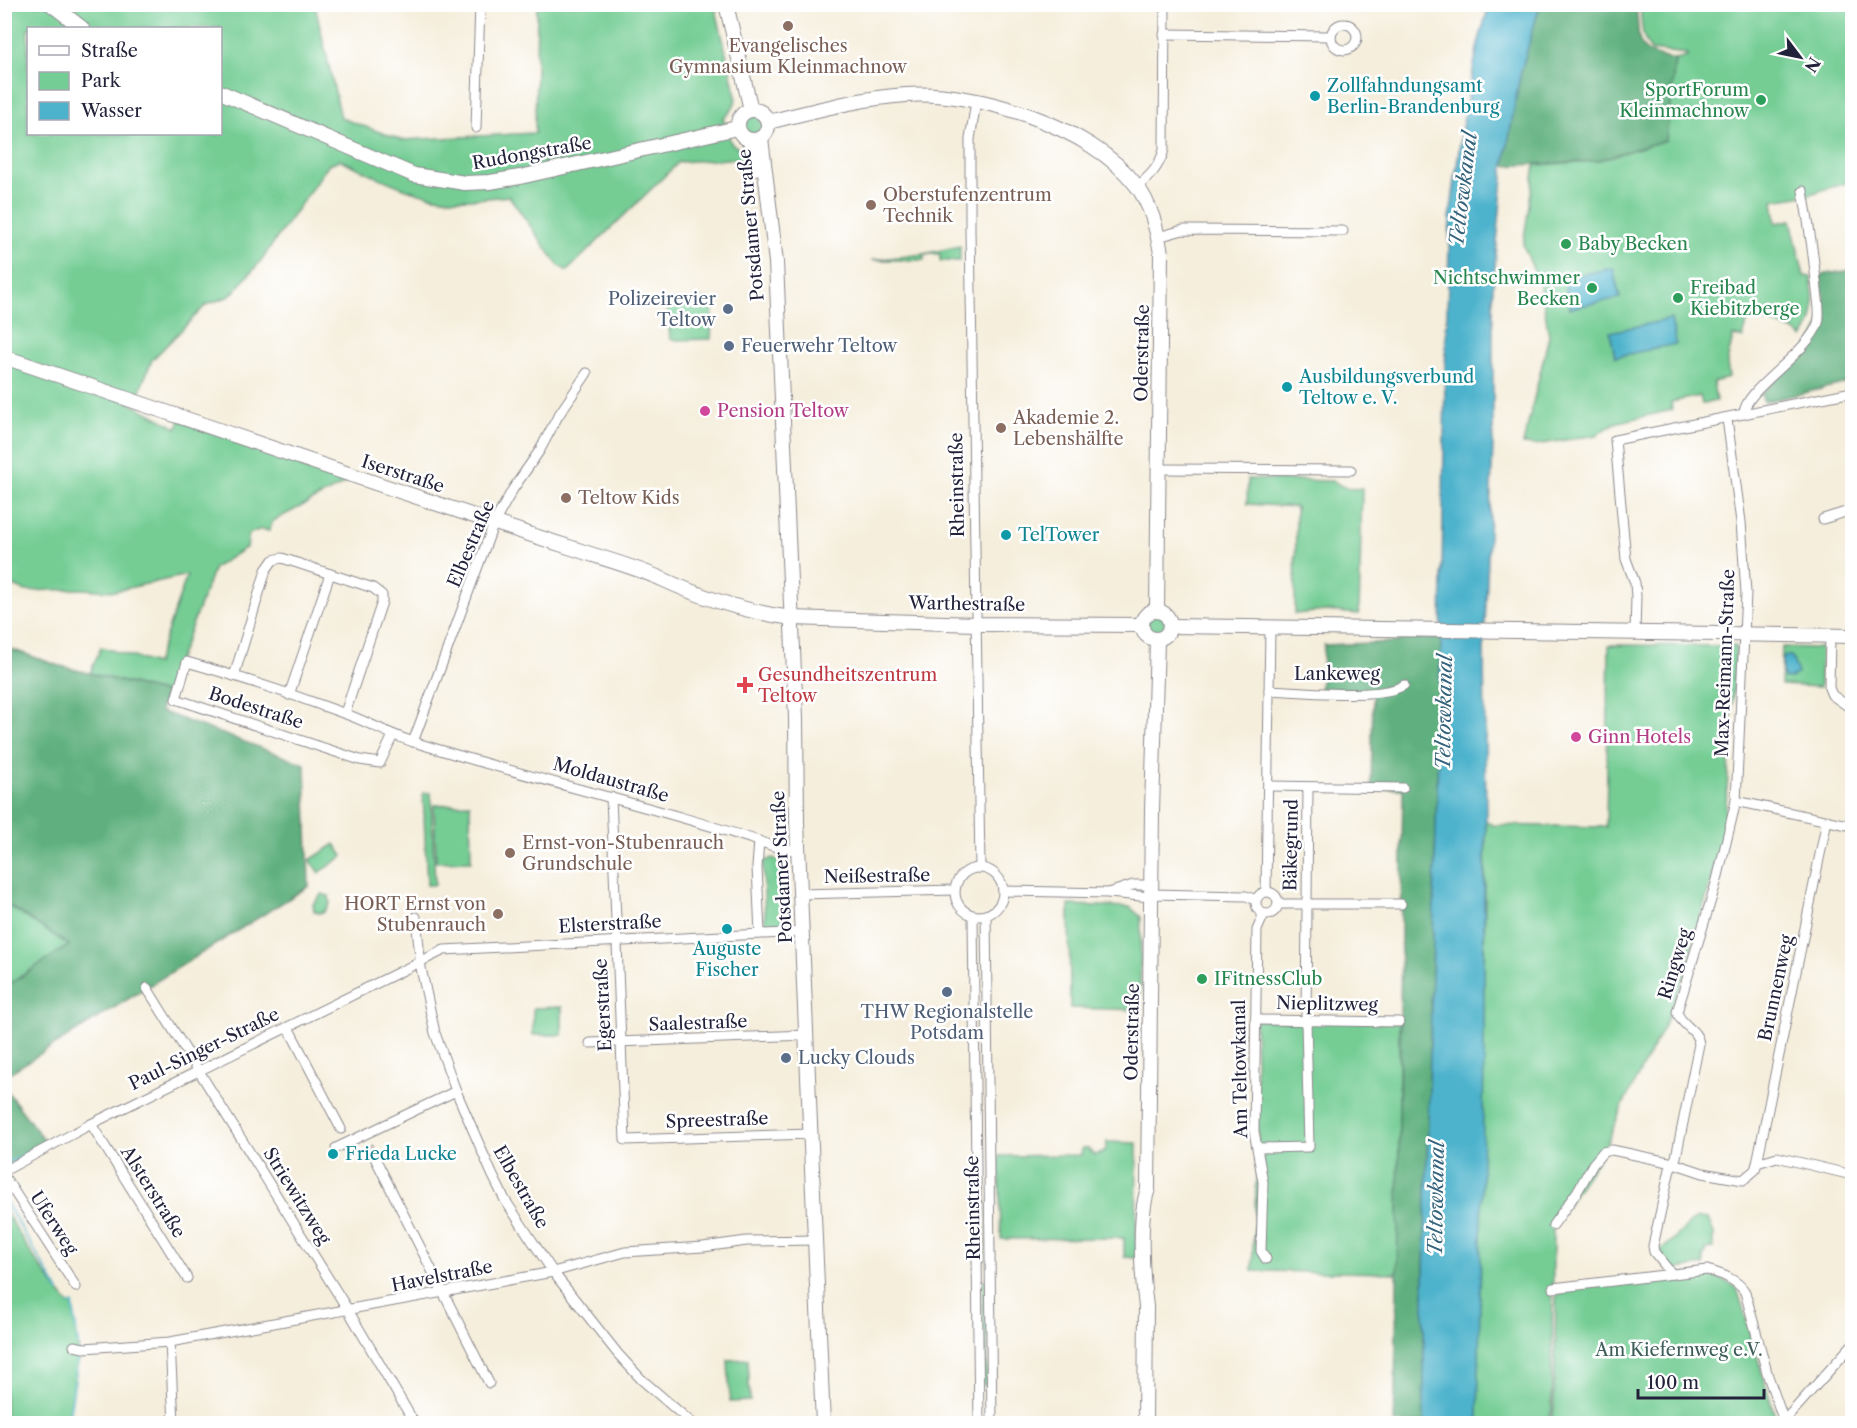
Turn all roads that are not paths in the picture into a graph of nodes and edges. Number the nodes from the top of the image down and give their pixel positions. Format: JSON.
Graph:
{"nodes":[{"id":1,"x":51,"y":4,"type":"edge"},
{"id":2,"x":480,"y":4,"type":"edge"},
{"id":3,"x":726,"y":4,"type":"edge"},
{"id":4,"x":1165,"y":4,"type":"edge"},
{"id":5,"x":81,"y":27,"type":"edge"},
{"id":6,"x":1164,"y":34,"type":"junction"},
{"id":7,"x":1331,"y":36,"type":"dead end"},
{"id":8,"x":222,"y":93,"type":"edge"},
{"id":9,"x":976,"y":102,"type":"junction"},
{"id":10,"x":751,"y":110,"type":"junction"},
{"id":11,"x":768,"y":122,"type":"junction"},
{"id":12,"x":476,"y":128,"type":"dead end"},
{"id":13,"x":737,"y":128,"type":"junction"},
{"id":14,"x":756,"y":139,"type":"junction"},
{"id":15,"x":1137,"y":187,"type":"junction"},
{"id":16,"x":1803,"y":191,"type":"dead end"},
{"id":17,"x":1343,"y":231,"type":"dead end"},
{"id":18,"x":1158,"y":237,"type":"junction"},
{"id":19,"x":4,"y":357,"type":"edge"},
{"id":20,"x":587,"y":373,"type":"dead end"},
{"id":21,"x":1852,"y":392,"type":"edge"},
{"id":22,"x":1744,"y":414,"type":"junction"},
{"id":23,"x":1727,"y":419,"type":"junction"},
{"id":24,"x":1159,"y":469,"type":"junction"},
{"id":25,"x":1351,"y":470,"type":"dead end"},
{"id":26,"x":1852,"y":510,"type":"edge"},
{"id":27,"x":1822,"y":519,"type":"dead end"},
{"id":28,"x":494,"y":523,"type":"junction"},
{"id":29,"x":330,"y":574,"type":"junction"},
{"id":30,"x":1157,"y":611,"type":"junction"},
{"id":31,"x":792,"y":618,"type":"junction"},
{"id":32,"x":975,"y":624,"type":"junction"},
{"id":33,"x":1142,"y":625,"type":"junction"},
{"id":34,"x":1171,"y":626,"type":"junction"},
{"id":35,"x":1270,"y":628,"type":"junction"},
{"id":36,"x":1635,"y":633,"type":"junction"},
{"id":37,"x":1744,"y":634,"type":"junction"},
{"id":38,"x":1830,"y":636,"type":"junction"},
{"id":39,"x":1852,"y":636,"type":"edge"},
{"id":40,"x":1157,"y":640,"type":"junction"},
{"id":41,"x":234,"y":676,"type":"junction"},
{"id":42,"x":1404,"y":685,"type":"dead end"},
{"id":43,"x":1269,"y":690,"type":"junction"},
{"id":44,"x":289,"y":695,"type":"junction"},
{"id":45,"x":1852,"y":710,"type":"edge"},
{"id":46,"x":345,"y":713,"type":"junction"},
{"id":47,"x":393,"y":735,"type":"junction"},
{"id":48,"x":413,"y":742,"type":"junction"},
{"id":49,"x":1269,"y":786,"type":"junction"},
{"id":50,"x":1308,"y":787,"type":"junction"},
{"id":51,"x":1403,"y":788,"type":"dead end"},
{"id":52,"x":611,"y":797,"type":"junction"},
{"id":53,"x":1736,"y":801,"type":"junction"},
{"id":54,"x":1827,"y":820,"type":"junction"},
{"id":55,"x":1852,"y":826,"type":"edge"},
{"id":56,"x":759,"y":841,"type":"junction"},
{"id":57,"x":798,"y":849,"type":"junction"},
{"id":58,"x":980,"y":868,"type":"junction"},
{"id":59,"x":955,"y":890,"type":"junction"},
{"id":60,"x":1003,"y":891,"type":"junction"},
{"id":61,"x":1152,"y":892,"type":"junction"},
{"id":62,"x":1266,"y":892,"type":"junction"},
{"id":63,"x":800,"y":894,"type":"junction"},
{"id":64,"x":1256,"y":900,"type":"junction"},
{"id":65,"x":1278,"y":904,"type":"junction"},
{"id":66,"x":1306,"y":904,"type":"junction"},
{"id":67,"x":1401,"y":904,"type":"dead end"},
{"id":68,"x":1264,"y":914,"type":"junction"},
{"id":69,"x":986,"y":915,"type":"junction"},
{"id":70,"x":973,"y":916,"type":"junction"},
{"id":71,"x":416,"y":917,"type":"dead end"},
{"id":72,"x":802,"y":932,"type":"junction"},
{"id":73,"x":760,"y":934,"type":"junction"},
{"id":74,"x":616,"y":940,"type":"junction"},
{"id":75,"x":421,"y":961,"type":"junction"},
{"id":76,"x":147,"y":988,"type":"dead end"},
{"id":77,"x":974,"y":1019,"type":"junction"},
{"id":78,"x":987,"y":1019,"type":"junction"},
{"id":79,"x":1255,"y":1020,"type":"junction"},
{"id":80,"x":1306,"y":1021,"type":"junction"},
{"id":81,"x":1399,"y":1022,"type":"dead end"},
{"id":82,"x":288,"y":1026,"type":"junction"},
{"id":83,"x":807,"y":1035,"type":"junction"},
{"id":84,"x":621,"y":1042,"type":"junction"},
{"id":85,"x":590,"y":1043,"type":"dead end"},
{"id":86,"x":199,"y":1070,"type":"junction"},
{"id":87,"x":456,"y":1091,"type":"junction"},
{"id":88,"x":91,"y":1124,"type":"junction"},
{"id":89,"x":341,"y":1129,"type":"dead end"},
{"id":90,"x":811,"y":1134,"type":"junction"},
{"id":91,"x":363,"y":1136,"type":"junction"},
{"id":92,"x":625,"y":1140,"type":"joint"},
{"id":93,"x":989,"y":1144,"type":"junction"},
{"id":94,"x":368,"y":1145,"type":"tunnel mouth"},
{"id":95,"x":976,"y":1145,"type":"junction"},
{"id":96,"x":336,"y":1148,"type":"dead end"},
{"id":97,"x":1258,"y":1148,"type":"junction"},
{"id":98,"x":374,"y":1156,"type":"tunnel mouth"},
{"id":99,"x":1673,"y":1163,"type":"junction"},
{"id":100,"x":1757,"y":1163,"type":"junction"},
{"id":101,"x":4,"y":1171,"type":"edge"},
{"id":102,"x":1852,"y":1175,"type":"edge"},
{"id":103,"x":4,"y":1176,"type":"edge"},
{"id":104,"x":1553,"y":1225,"type":"dead end"},
{"id":105,"x":815,"y":1240,"type":"junction"},
{"id":106,"x":1266,"y":1259,"type":"dead end"},
{"id":107,"x":977,"y":1271,"type":"junction"},
{"id":108,"x":990,"y":1271,"type":"junction"},
{"id":109,"x":553,"y":1272,"type":"junction"},
{"id":110,"x":1672,"y":1274,"type":"junction"},
{"id":111,"x":187,"y":1278,"type":"dead end"},
{"id":112,"x":76,"y":1287,"type":"dead end"},
{"id":113,"x":1554,"y":1288,"type":"dead end"},
{"id":114,"x":442,"y":1293,"type":"junction"},
{"id":115,"x":348,"y":1310,"type":"junction"},
{"id":116,"x":170,"y":1342,"type":"junction"},
{"id":117,"x":1852,"y":1345,"type":"edge"},
{"id":118,"x":74,"y":1346,"type":"dead end"},
{"id":119,"x":489,"y":1383,"type":"dead end"},
{"id":120,"x":978,"y":1394,"type":"junction"},
{"id":121,"x":991,"y":1394,"type":"junction"},
{"id":122,"x":1785,"y":1422,"type":"edge"},
{"id":123,"x":174,"y":1424,"type":"edge"},
{"id":124,"x":415,"y":1424,"type":"edge"},
{"id":125,"x":693,"y":1424,"type":"edge"},
{"id":126,"x":824,"y":1424,"type":"edge"},
{"id":127,"x":979,"y":1424,"type":"edge"},
{"id":128,"x":992,"y":1424,"type":"edge"},
{"id":129,"x":1145,"y":1424,"type":"edge"}],
"edges":[{"from":1,"to":5,"type":"street"},
{"from":2,"to":12,"type":"street"},
{"from":3,"to":10,"type":"street"},
{"from":4,"to":6,"type":"street"},
{"from":6,"to":7,"type":"street"},
{"from":6,"to":15,"type":"street"},
{"from":8,"to":13,"type":"street","name":"Rudongstraße"},
{"from":9,"to":11,"type":"street","name":"Oderstraße"},
{"from":9,"to":15,"type":"street","name":"Oderstraße"},
{"from":9,"to":32,"type":"street","name":"Rheinstraße"},
{"from":10,"to":11,"type":"street"},
{"from":10,"to":13,"type":"street","name":"Potsdamer Straße"},
{"from":11,"to":14,"type":"street","name":"Potsdamer Straße"},
{"from":13,"to":14,"type":"street","name":"Potsdamer Straße"},
{"from":14,"to":31,"type":"street","name":"Potsdamer Straße"},
{"from":15,"to":18,"type":"street","name":"Oderstraße"},
{"from":16,"to":22,"type":"street"},
{"from":17,"to":18,"type":"street"},
{"from":18,"to":24,"type":"street","name":"Oderstraße"},
{"from":19,"to":28,"type":"street","name":"Iserstraße"},
{"from":20,"to":28,"type":"street","name":"Elbestraße"},
{"from":21,"to":22,"type":"street"},
{"from":22,"to":23,"type":"street"},
{"from":23,"to":36,"type":"street"},
{"from":23,"to":37,"type":"street","name":"Max-Reimann-Straße"},
{"from":24,"to":25,"type":"street"},
{"from":24,"to":30,"type":"street","name":"Oderstraße"},
{"from":26,"to":27,"type":"street"},
{"from":28,"to":31,"type":"street","name":"Iserstraße"},
{"from":28,"to":48,"type":"street","name":"Elbestraße"},
{"from":29,"to":41,"type":"street","name":"Bodestraße"},
{"from":29,"to":44,"type":"street","name":"Bodestraße"},
{"from":29,"to":46,"type":"street","name":"Bodestraße"},
{"from":30,"to":33,"type":"street"},
{"from":30,"to":34,"type":"street"},
{"from":31,"to":32,"type":"street","name":"Warthestraße"},
{"from":31,"to":57,"type":"street","name":"Potsdamer Straße"},
{"from":32,"to":33,"type":"street","name":"Warthestraße"},
{"from":32,"to":58,"type":"street","name":"Rheinstraße"},
{"from":33,"to":40,"type":"street"},
{"from":34,"to":35,"type":"street"},
{"from":34,"to":40,"type":"street"},
{"from":35,"to":36,"type":"street"},
{"from":35,"to":43,"type":"street"},
{"from":36,"to":37,"type":"street"},
{"from":37,"to":38,"type":"street"},
{"from":37,"to":53,"type":"street","name":"Max-Reimann-Straße"},
{"from":38,"to":39,"type":"street"},
{"from":38,"to":45,"type":"street"},
{"from":40,"to":61,"type":"street","name":"Oderstraße"},
{"from":41,"to":44,"type":"street","name":"Bodestraße"},
{"from":41,"to":47,"type":"street","name":"Bodestraße"},
{"from":42,"to":43,"type":"street","name":"Lankeweg"},
{"from":43,"to":49,"type":"street"},
{"from":44,"to":46,"type":"street","name":"Bodestraße"},
{"from":46,"to":47,"type":"street","name":"Bodestraße"},
{"from":47,"to":48,"type":"street","name":"Bodestraße"},
{"from":48,"to":52,"type":"street","name":"Moldaustraße"},
{"from":49,"to":50,"type":"street","name":"Bäkegrund"},
{"from":49,"to":62,"type":"street"},
{"from":50,"to":51,"type":"street","name":"Bäkegrund"},
{"from":50,"to":66,"type":"street","name":"Bäkegrund"},
{"from":52,"to":56,"type":"street","name":"Moldaustraße"},
{"from":52,"to":74,"type":"street","name":"Egerstraße"},
{"from":53,"to":54,"type":"street"},
{"from":53,"to":99,"type":"street","name":"Ringweg"},
{"from":54,"to":55,"type":"street"},
{"from":54,"to":100,"type":"street","name":"Brunnenweg"},
{"from":56,"to":57,"type":"street","name":"Moldaustraße"},
{"from":56,"to":73,"type":"street"},
{"from":57,"to":63,"type":"street","name":"Potsdamer Straße"},
{"from":58,"to":59,"type":"street"},
{"from":58,"to":60,"type":"street"},
{"from":59,"to":63,"type":"street","name":"Neißestraße"},
{"from":59,"to":70,"type":"street"},
{"from":60,"to":61,"type":"street"},
{"from":60,"to":69,"type":"street"},
{"from":61,"to":64,"type":"street"},
{"from":61,"to":129,"type":"street","name":"Oderstraße"},
{"from":62,"to":64,"type":"street"},
{"from":62,"to":65,"type":"street"},
{"from":63,"to":72,"type":"street","name":"Potsdamer Straße"},
{"from":64,"to":68,"type":"street"},
{"from":65,"to":66,"type":"street"},
{"from":65,"to":68,"type":"street"},
{"from":66,"to":67,"type":"street"},
{"from":66,"to":80,"type":"street","name":"Bäkegrund"},
{"from":68,"to":79,"type":"street","name":"Am Teltowkanal"},
{"from":69,"to":70,"type":"street"},
{"from":69,"to":78,"type":"street","name":"Rheinstraße"},
{"from":70,"to":77,"type":"street","name":"Rheinstraße"},
{"from":71,"to":75,"type":"street","name":"Elbestraße"},
{"from":72,"to":73,"type":"street","name":"Elsterstraße"},
{"from":72,"to":83,"type":"street","name":"Potsdamer Straße"},
{"from":73,"to":74,"type":"street","name":"Elsterstraße"},
{"from":74,"to":75,"type":"street","name":"Elsterstraße"},
{"from":74,"to":84,"type":"street","name":"Egerstraße"},
{"from":75,"to":82,"type":"street","name":"Paul-Singer-Straße"},
{"from":75,"to":87,"type":"street","name":"Elbestraße"},
{"from":76,"to":86,"type":"street","name":"Striewitzweg"},
{"from":77,"to":78,"type":"street"},
{"from":77,"to":95,"type":"street","name":"Rheinstraße"},
{"from":78,"to":93,"type":"street","name":"Rheinstraße"},
{"from":79,"to":80,"type":"street","name":"Nieplitzweg"},
{"from":79,"to":97,"type":"street","name":"Am Teltowkanal"},
{"from":80,"to":81,"type":"street","name":"Nieplitzweg"},
{"from":80,"to":97,"type":"street","name":"Bäkegrund"},
{"from":82,"to":86,"type":"street","name":"Paul-Singer-Straße"},
{"from":82,"to":89,"type":"street"},
{"from":83,"to":84,"type":"street","name":"Saalestraße"},
{"from":83,"to":90,"type":"street","name":"Potsdamer Straße"},
{"from":84,"to":85,"type":"street","name":"Saalestraße"},
{"from":84,"to":92,"type":"street","name":"Egerstraße"},
{"from":86,"to":88,"type":"street","name":"Paul-Singer-Straße"},
{"from":86,"to":115,"type":"street","name":"Striewitzweg"},
{"from":87,"to":91,"type":"street"},
{"from":87,"to":109,"type":"street","name":"Elbestraße"},
{"from":88,"to":101,"type":"street","name":"Paul-Singer-Straße"},
{"from":88,"to":111,"type":"street","name":"Alsterstraße"},
{"from":90,"to":92,"type":"street","name":"Spreestraße"},
{"from":90,"to":105,"type":"street","name":"Potsdamer Straße"},
{"from":91,"to":94,"type":"street"},
{"from":91,"to":96,"type":"street"},
{"from":93,"to":95,"type":"street","name":"Rheinstraße"},
{"from":93,"to":108,"type":"street","name":"Rheinstraße"},
{"from":95,"to":107,"type":"street","name":"Rheinstraße"},
{"from":97,"to":106,"type":"street","name":"Am Teltowkanal"},
{"from":98,"to":114,"type":"street"},
{"from":99,"to":100,"type":"street"},
{"from":99,"to":104,"type":"street"},
{"from":99,"to":110,"type":"street"},
{"from":100,"to":102,"type":"street"},
{"from":103,"to":112,"type":"street","name":"Uferweg"},
{"from":105,"to":109,"type":"street","name":"Havelstraße"},
{"from":105,"to":126,"type":"street","name":"Potsdamer Straße"},
{"from":107,"to":108,"type":"street","name":"Rheinstraße"},
{"from":107,"to":120,"type":"street","name":"Rheinstraße"},
{"from":108,"to":121,"type":"street","name":"Rheinstraße"},
{"from":109,"to":114,"type":"street","name":"Havelstraße"},
{"from":109,"to":125,"type":"street","name":"Elbestraße"},
{"from":110,"to":113,"type":"street"},
{"from":110,"to":122,"type":"street"},
{"from":114,"to":115,"type":"street","name":"Havelstraße"},
{"from":114,"to":119,"type":"street"},
{"from":115,"to":116,"type":"street","name":"Havelstraße"},
{"from":115,"to":124,"type":"street","name":"Striewitzweg"},
{"from":116,"to":118,"type":"street","name":"Havelstraße"},
{"from":116,"to":123,"type":"street"},
{"from":117,"to":122,"type":"street"},
{"from":120,"to":121,"type":"street"},
{"from":120,"to":127,"type":"street","name":"Rheinstraße"},
{"from":121,"to":128,"type":"street","name":"Rheinstraße"}]}
